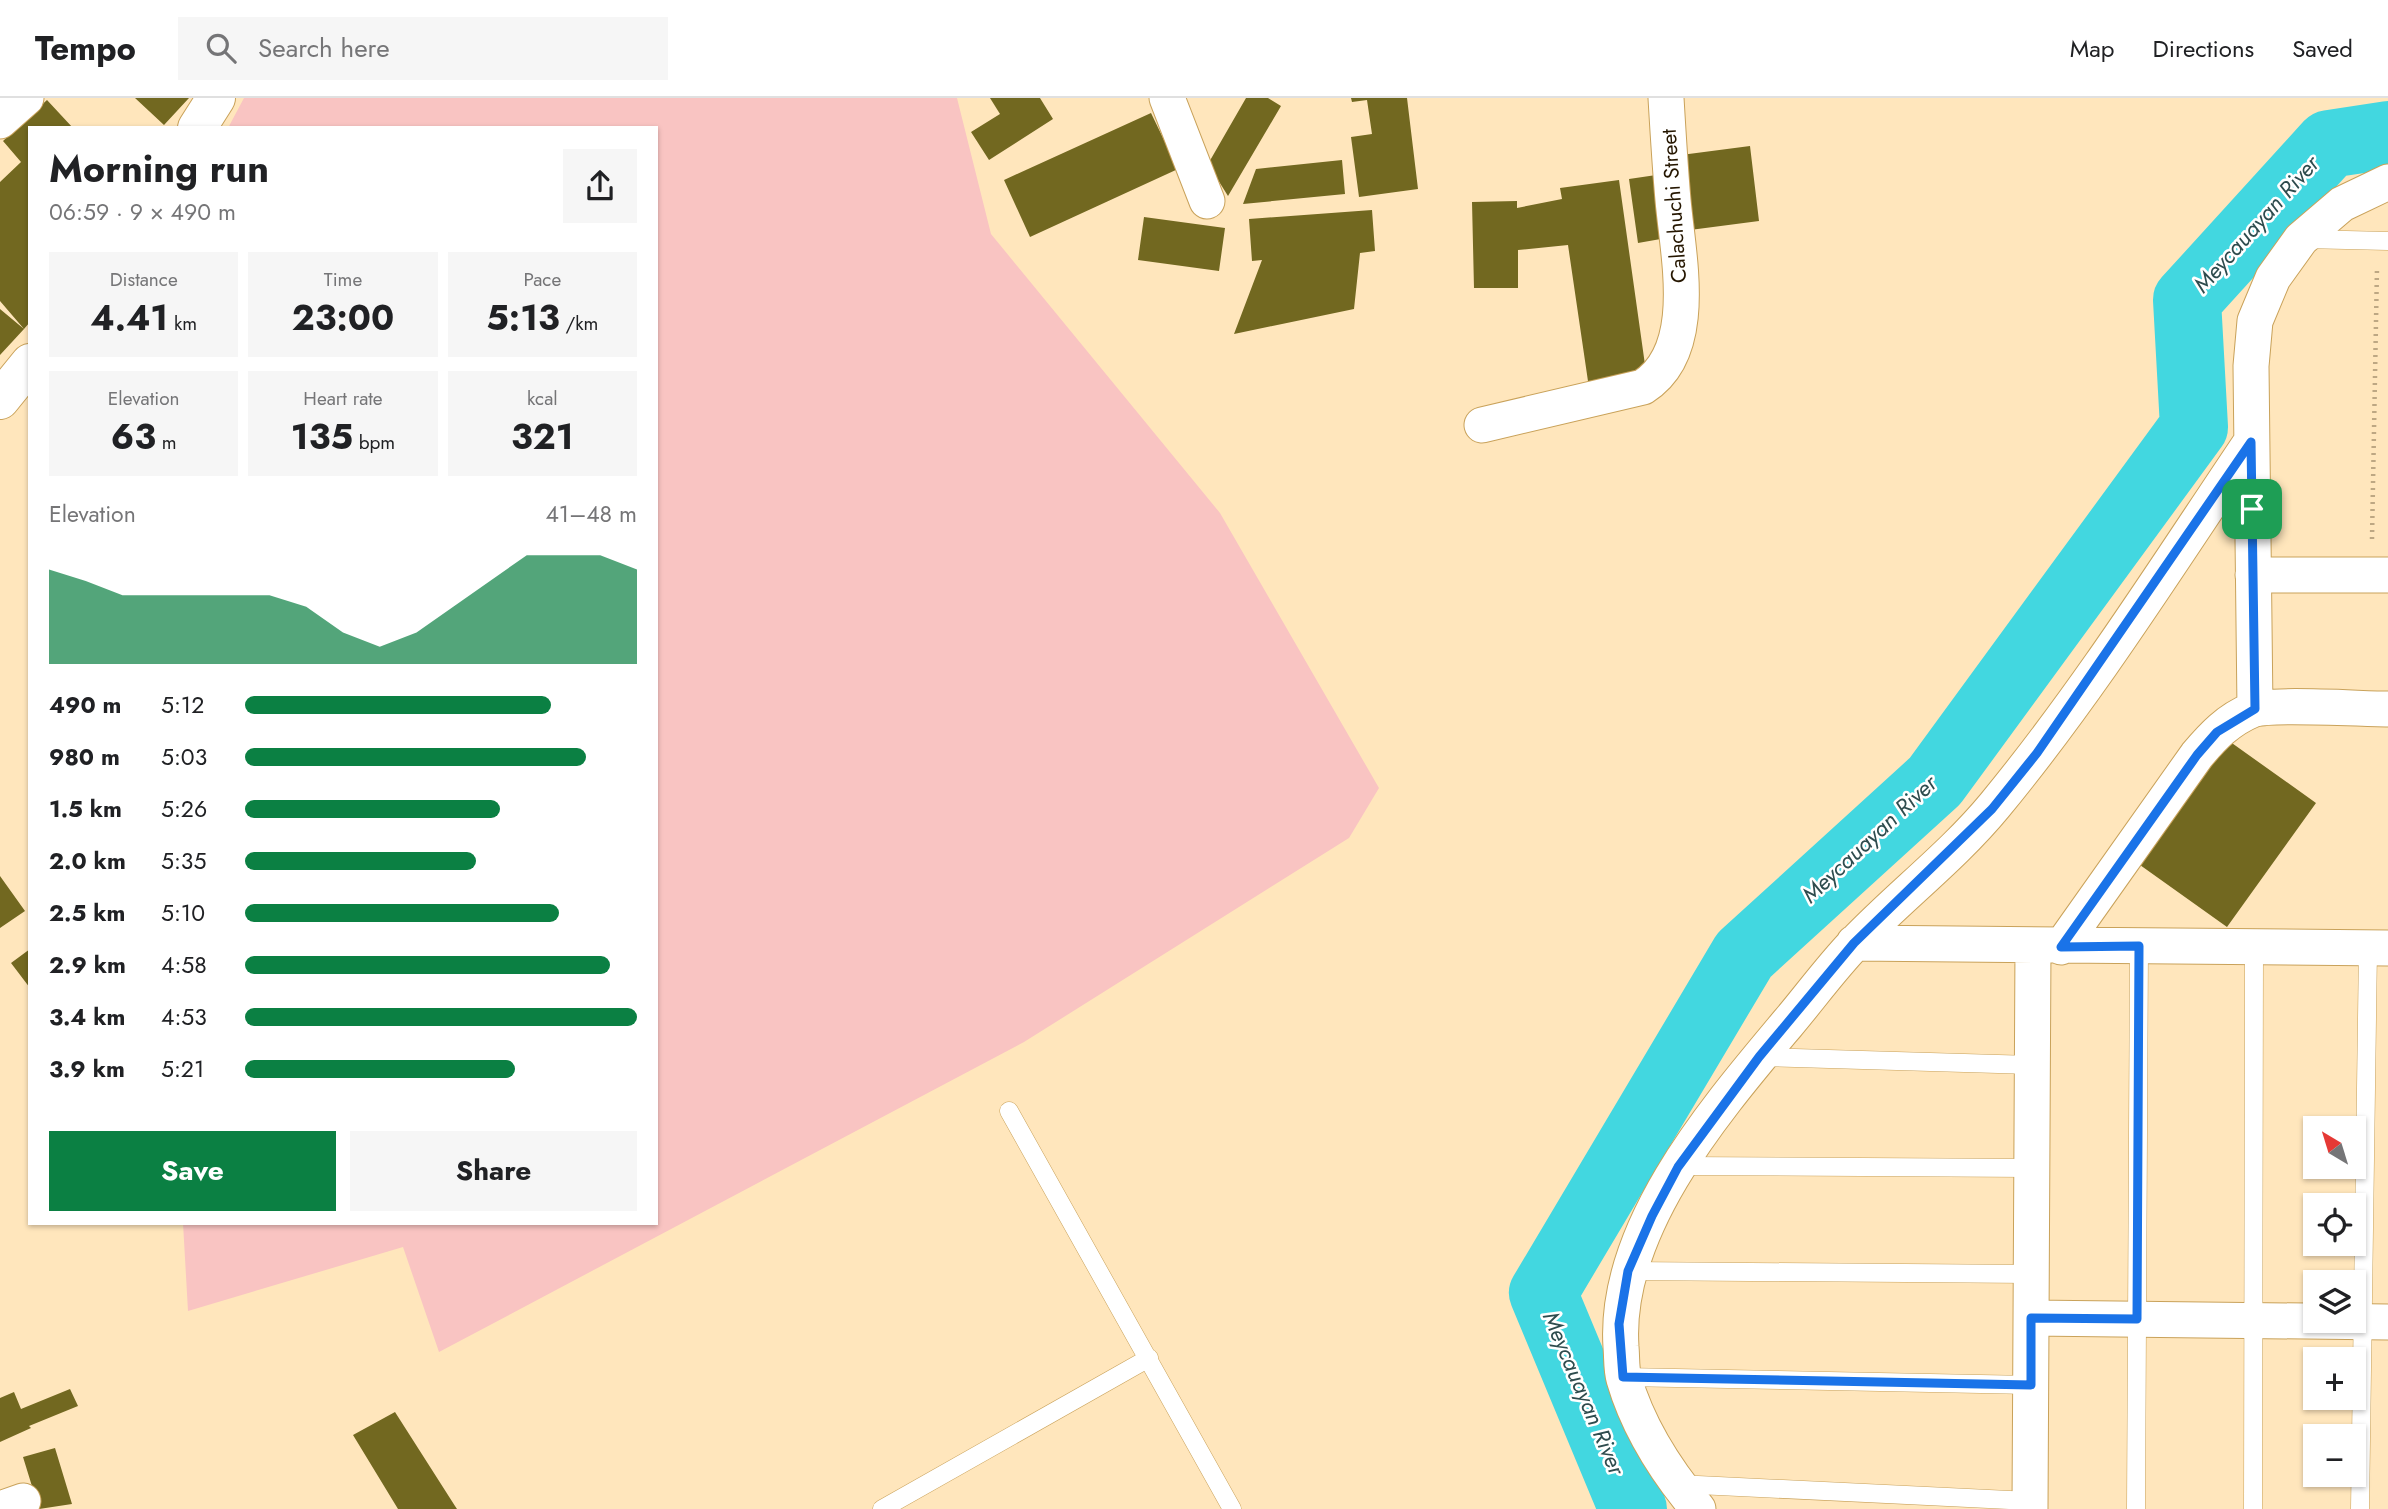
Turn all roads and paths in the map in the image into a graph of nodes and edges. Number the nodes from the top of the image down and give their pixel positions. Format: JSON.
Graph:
{"nodes":[{"id":1,"x":26,"y":98,"type":"edge"},
{"id":2,"x":216,"y":98,"type":"edge"},
{"id":3,"x":1167,"y":98,"type":"edge"},
{"id":4,"x":1666,"y":98,"type":"edge"},
{"id":5,"x":0,"y":121,"type":"edge"},
{"id":6,"x":198,"y":126,"type":"edge"},
{"id":7,"x":2388,"y":182,"type":"edge"},
{"id":8,"x":1207,"y":201,"type":"dead end"},
{"id":9,"x":2301,"y":239,"type":"junction"},
{"id":10,"x":2383,"y":241,"type":"edge"},
{"id":11,"x":28,"y":365,"type":"edge"},
{"id":12,"x":0,"y":400,"type":"edge"},
{"id":13,"x":1482,"y":425,"type":"dead end"},
{"id":14,"x":2251,"y":442,"type":"junction"},
{"id":15,"x":2253,"y":575,"type":"junction"},
{"id":16,"x":2380,"y":575,"type":"edge"},
{"id":17,"x":2255,"y":709,"type":"junction"},
{"id":18,"x":2388,"y":709,"type":"edge"},
{"id":19,"x":1854,"y":943,"type":"junction"},
{"id":20,"x":2139,"y":946,"type":"junction"},
{"id":21,"x":2047,"y":947,"type":"junction"},
{"id":22,"x":2254,"y":947,"type":"junction"},
{"id":23,"x":2378,"y":948,"type":"edge"},
{"id":24,"x":1759,"y":1057,"type":"junction"},
{"id":25,"x":2032,"y":1065,"type":"junction"},
{"id":26,"x":1009,"y":1111,"type":"dead end"},
{"id":27,"x":1678,"y":1167,"type":"junction"},
{"id":28,"x":2032,"y":1168,"type":"junction"},
{"id":29,"x":1628,"y":1271,"type":"junction"},
{"id":30,"x":2031,"y":1274,"type":"junction"},
{"id":31,"x":2031,"y":1318,"type":"junction"},
{"id":32,"x":2137,"y":1319,"type":"junction"},
{"id":33,"x":2253,"y":1321,"type":"junction"},
{"id":34,"x":2375,"y":1322,"type":"edge"},
{"id":35,"x":1149,"y":1358,"type":"junction"},
{"id":36,"x":1623,"y":1377,"type":"junction"},
{"id":37,"x":2031,"y":1385,"type":"junction"},
{"id":38,"x":1688,"y":1496,"type":"edge"},
{"id":39,"x":2030,"y":1505,"type":"edge"},
{"id":40,"x":882,"y":1509,"type":"edge"},
{"id":41,"x":1233,"y":1509,"type":"edge"},
{"id":42,"x":2136,"y":1509,"type":"edge"},
{"id":43,"x":2253,"y":1509,"type":"edge"},
{"id":44,"x":2360,"y":1509,"type":"edge"}],
"edges":[{"from":1,"to":5,"type":"street"},
{"from":2,"to":6,"type":"street"},
{"from":3,"to":8,"type":"street"},
{"from":4,"to":13,"type":"street","name":"Calachuchi Street"},
{"from":7,"to":9,"type":"street"},
{"from":9,"to":10,"type":"lane"},
{"from":9,"to":14,"type":"street"},
{"from":10,"to":16,"type":"path"},
{"from":11,"to":12,"type":"street"},
{"from":14,"to":15,"type":"street"},
{"from":14,"to":19,"type":"street"},
{"from":15,"to":16,"type":"street"},
{"from":15,"to":17,"type":"street"},
{"from":17,"to":18,"type":"street"},
{"from":17,"to":21,"type":"street"},
{"from":19,"to":21,"type":"street"},
{"from":19,"to":24,"type":"street"},
{"from":20,"to":21,"type":"street"},
{"from":20,"to":22,"type":"street"},
{"from":20,"to":32,"type":"lane"},
{"from":21,"to":25,"type":"street"},
{"from":22,"to":23,"type":"street"},
{"from":22,"to":33,"type":"lane"},
{"from":23,"to":34,"type":"lane"},
{"from":24,"to":25,"type":"lane"},
{"from":24,"to":27,"type":"street"},
{"from":25,"to":28,"type":"street"},
{"from":26,"to":35,"type":"lane"},
{"from":27,"to":28,"type":"lane"},
{"from":27,"to":29,"type":"street"},
{"from":28,"to":30,"type":"street"},
{"from":29,"to":30,"type":"lane"},
{"from":29,"to":36,"type":"street"},
{"from":30,"to":31,"type":"street"},
{"from":31,"to":32,"type":"street"},
{"from":31,"to":37,"type":"street"},
{"from":32,"to":33,"type":"street"},
{"from":32,"to":42,"type":"lane"},
{"from":33,"to":34,"type":"street"},
{"from":33,"to":43,"type":"lane"},
{"from":34,"to":44,"type":"lane"},
{"from":35,"to":40,"type":"lane"},
{"from":35,"to":41,"type":"lane"},
{"from":36,"to":37,"type":"lane"},
{"from":36,"to":38,"type":"street"},
{"from":37,"to":39,"type":"street"},
{"from":38,"to":39,"type":"lane"}]}
